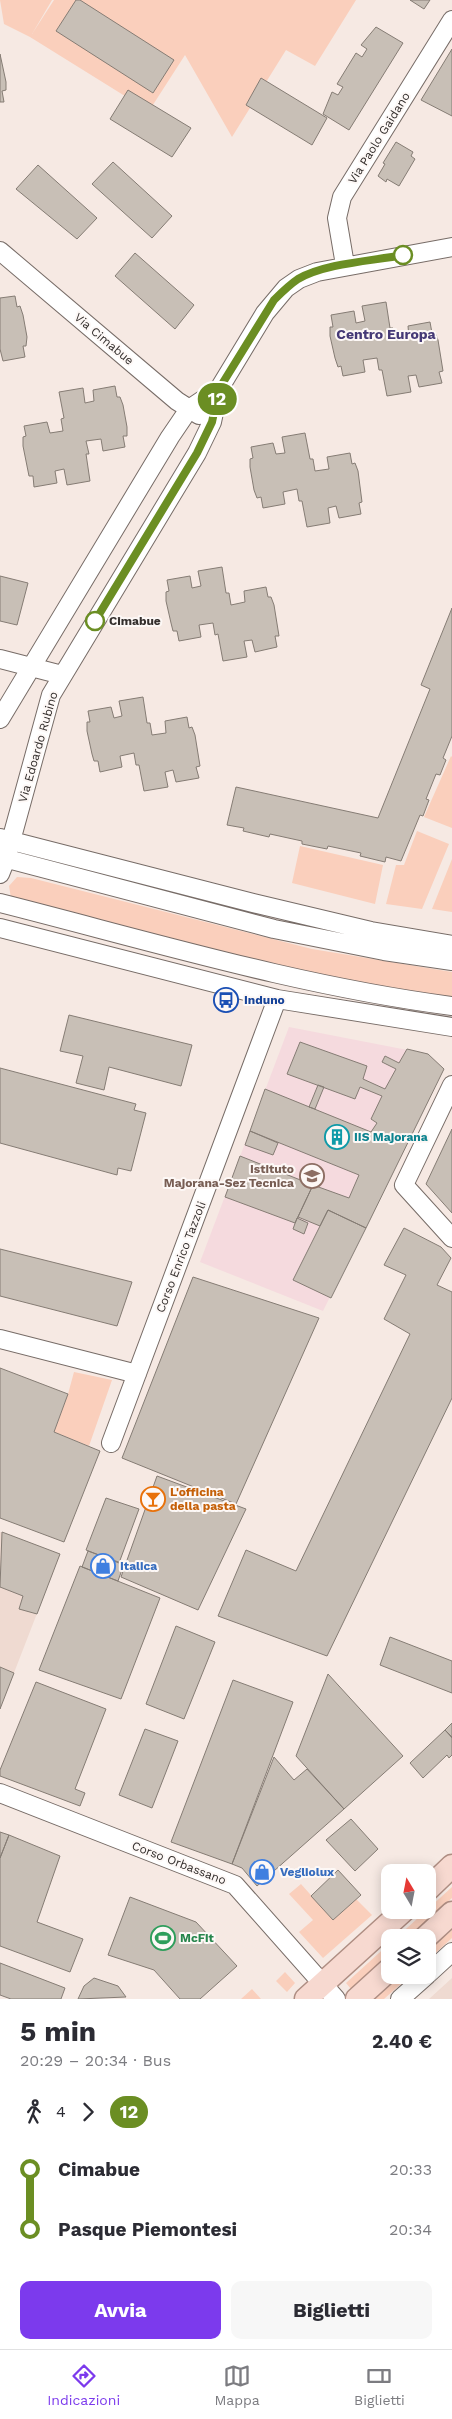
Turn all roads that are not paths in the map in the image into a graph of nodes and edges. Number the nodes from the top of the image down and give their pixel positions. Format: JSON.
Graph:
{"nodes":[{"id":1,"x":452,"y":20,"type":"edge"},
{"id":2,"x":452,"y":247,"type":"edge"},
{"id":3,"x":0,"y":251,"type":"edge"},
{"id":4,"x":345,"y":265,"type":"junction"},
{"id":5,"x":219,"y":389,"type":"junction"},
{"id":6,"x":189,"y":409,"type":"junction"},
{"id":7,"x":212,"y":422,"type":"junction"},
{"id":8,"x":0,"y":659,"type":"edge"},
{"id":9,"x":31,"y":668,"type":"junction"},
{"id":10,"x":62,"y":676,"type":"junction"},
{"id":11,"x":0,"y":719,"type":"edge"},
{"id":12,"x":6,"y":839,"type":"edge"},
{"id":13,"x":2,"y":864,"type":"edge"},
{"id":14,"x":123,"y":870,"type":"junction"},
{"id":15,"x":150,"y":897,"type":"junction"},
{"id":16,"x":0,"y":903,"type":"edge"},
{"id":17,"x":0,"y":928,"type":"edge"},
{"id":18,"x":154,"y":944,"type":"junction"},
{"id":19,"x":452,"y":945,"type":"edge"},
{"id":20,"x":452,"y":962,"type":"edge"},
{"id":21,"x":183,"y":975,"type":"junction"},
{"id":22,"x":277,"y":999,"type":"junction"},
{"id":23,"x":414,"y":1001,"type":"junction"},
{"id":24,"x":452,"y":1006,"type":"edge"},
{"id":25,"x":358,"y":1012,"type":"junction"},
{"id":26,"x":452,"y":1027,"type":"edge"},
{"id":27,"x":452,"y":1084,"type":"edge"},
{"id":28,"x":452,"y":1238,"type":"edge"},
{"id":29,"x":0,"y":1339,"type":"edge"},
{"id":30,"x":137,"y":1374,"type":"junction"},
{"id":31,"x":111,"y":1443,"type":"dead end"},
{"id":32,"x":0,"y":1793,"type":"edge"},
{"id":33,"x":452,"y":1866,"type":"edge"},
{"id":34,"x":436,"y":1881,"type":"edge"},
{"id":35,"x":452,"y":1913,"type":"edge"},
{"id":36,"x":395,"y":1919,"type":"edge"},
{"id":37,"x":435,"y":1929,"type":"edge"},
{"id":38,"x":452,"y":1952,"type":"edge"},
{"id":39,"x":436,"y":1967,"type":"edge"},
{"id":40,"x":381,"y":1977,"type":"edge"},
{"id":41,"x":417,"y":1984,"type":"edge"},
{"id":42,"x":321,"y":1994,"type":"edge"},
{"id":43,"x":357,"y":1999,"type":"edge"},
{"id":44,"x":400,"y":1999,"type":"edge"}],
"edges":[{"from":1,"to":4,"type":"street","name":"Via Paolo Gaidano"},
{"from":2,"to":4,"type":"street","name":"Via Edoardo Rubino"},
{"from":3,"to":6,"type":"street","name":"Via Cimabue"},
{"from":4,"to":5,"type":"street","name":"Via Edoardo Rubino"},
{"from":5,"to":6,"type":"street","name":"Via Edoardo Rubino"},
{"from":5,"to":7,"type":"street","name":"Via Edoardo Rubino"},
{"from":6,"to":7,"type":"street","name":"Via Cimabue"},
{"from":6,"to":9,"type":"street","name":"Via Edoardo Rubino"},
{"from":7,"to":10,"type":"street","name":"Via Edoardo Rubino"},
{"from":8,"to":9,"type":"street"},
{"from":9,"to":10,"type":"street"},
{"from":9,"to":11,"type":"street","name":"Via Edoardo Rubino"},
{"from":10,"to":12,"type":"street","name":"Via Edoardo Rubino"},
{"from":12,"to":13,"type":"street","name":"Via Edoardo Rubino"},
{"from":12,"to":14,"type":"street"},
{"from":13,"to":15,"type":"street"},
{"from":14,"to":15,"type":"street"},
{"from":14,"to":19,"type":"street"},
{"from":15,"to":20,"type":"street"},
{"from":16,"to":18,"type":"street"},
{"from":17,"to":21,"type":"street"},
{"from":18,"to":21,"type":"street"},
{"from":18,"to":23,"type":"street"},
{"from":21,"to":22,"type":"street"},
{"from":22,"to":25,"type":"street"},
{"from":22,"to":30,"type":"street","name":"Corso Enrico Tazzoli"},
{"from":23,"to":24,"type":"street"},
{"from":23,"to":25,"type":"street"},
{"from":25,"to":26,"type":"street"},
{"from":27,"to":28,"type":"street"},
{"from":29,"to":30,"type":"street"},
{"from":30,"to":31,"type":"street","name":"Corso Enrico Tazzoli"},
{"from":32,"to":42,"type":"street","name":"Corso Orbassano"},
{"from":33,"to":34,"type":"main road"},
{"from":35,"to":37,"type":"main road"},
{"from":36,"to":42,"type":"main road","name":"Corso Orbassano"},
{"from":38,"to":39,"type":"street"},
{"from":40,"to":43,"type":"main road"},
{"from":41,"to":44,"type":"street"}]}
